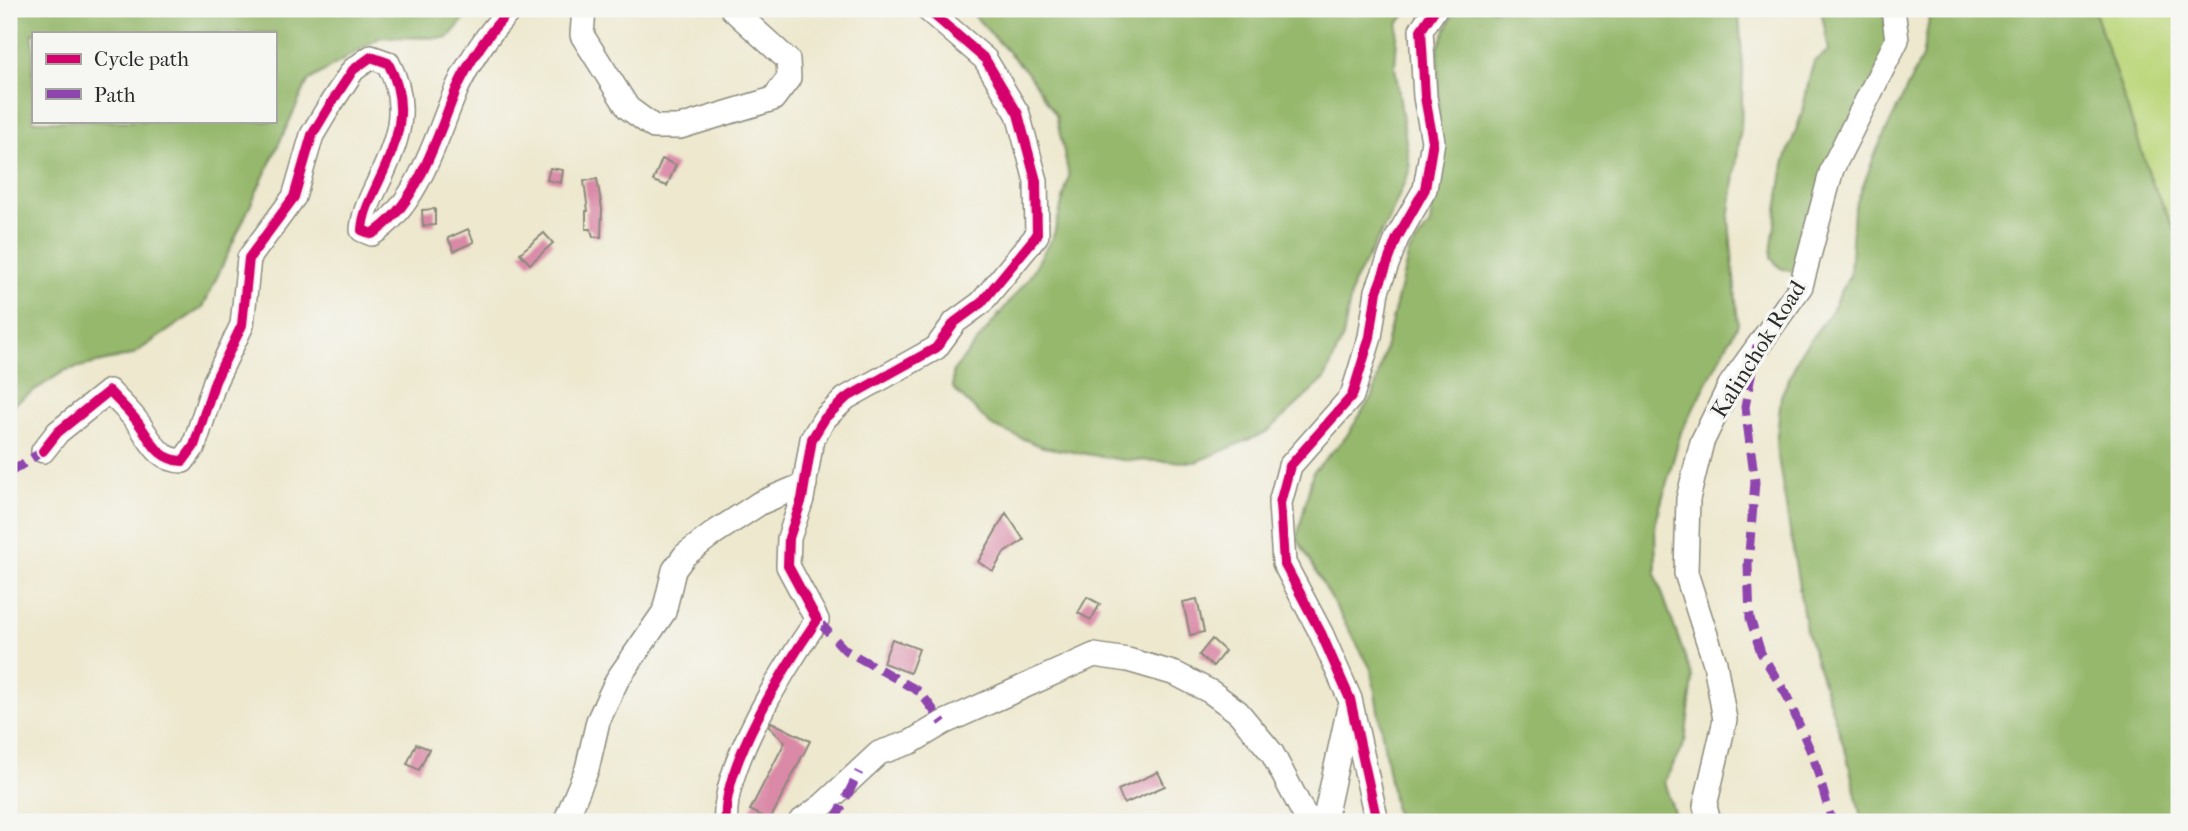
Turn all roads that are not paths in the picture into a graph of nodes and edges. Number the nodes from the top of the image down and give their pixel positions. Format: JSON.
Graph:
{"nodes":[{"id":1,"x":511,"y":9,"type":"edge"},
{"id":2,"x":584,"y":9,"type":"edge"},
{"id":3,"x":732,"y":9,"type":"edge"},
{"id":4,"x":927,"y":9,"type":"edge"},
{"id":5,"x":1435,"y":9,"type":"edge"},
{"id":6,"x":1893,"y":9,"type":"edge"},
{"id":7,"x":43,"y":451,"type":"dead end"},
{"id":8,"x":805,"y":484,"type":"junction"},
{"id":9,"x":1350,"y":699,"type":"junction"},
{"id":10,"x":565,"y":822,"type":"edge"},
{"id":11,"x":726,"y":822,"type":"edge"},
{"id":12,"x":800,"y":822,"type":"edge"},
{"id":13,"x":1314,"y":822,"type":"edge"},
{"id":14,"x":1324,"y":822,"type":"edge"},
{"id":15,"x":1377,"y":822,"type":"edge"},
{"id":16,"x":1709,"y":822,"type":"edge"}],
"edges":[{"from":1,"to":7,"type":"street"},
{"from":2,"to":3,"type":"street"},
{"from":4,"to":8,"type":"street"},
{"from":5,"to":9,"type":"street"},
{"from":6,"to":16,"type":"street","name":"Kalinchok Road"},
{"from":8,"to":10,"type":"street"},
{"from":8,"to":11,"type":"street"},
{"from":9,"to":14,"type":"street"},
{"from":9,"to":15,"type":"street"},
{"from":12,"to":13,"type":"street"}]}
